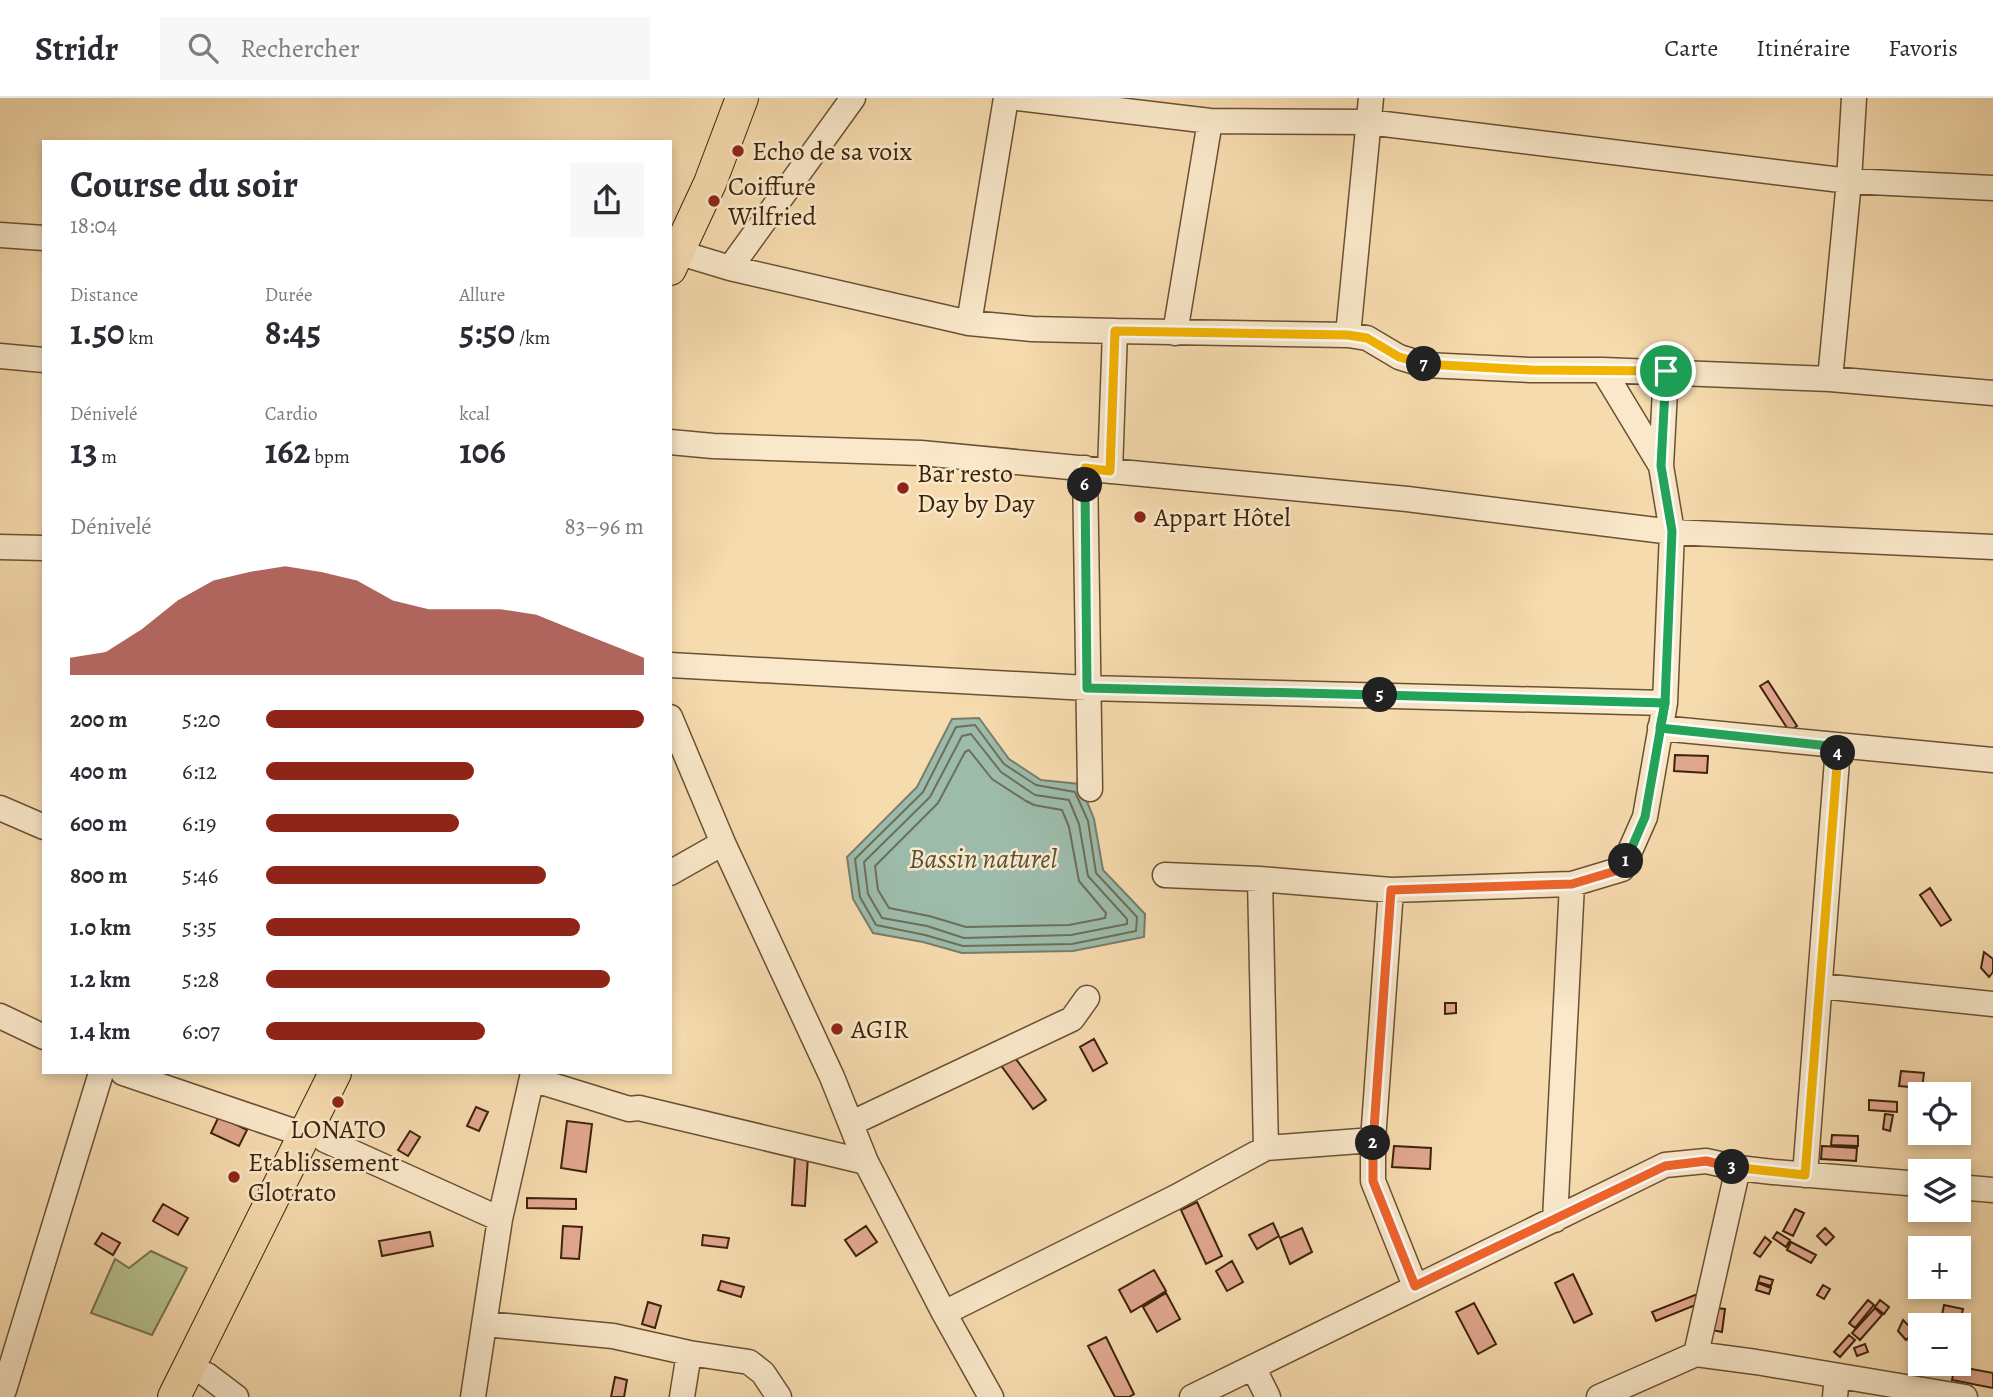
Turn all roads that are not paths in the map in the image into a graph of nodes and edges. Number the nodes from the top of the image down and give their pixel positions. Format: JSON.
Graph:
{"nodes":[{"id":1,"x":721,"y":98,"type":"edge"},
{"id":2,"x":742,"y":98,"type":"edge"},
{"id":3,"x":853,"y":98,"type":"edge"},
{"id":4,"x":1006,"y":98,"type":"edge"},
{"id":5,"x":1018,"y":98,"type":"edge"},
{"id":6,"x":1854,"y":98,"type":"edge"},
{"id":7,"x":1369,"y":110,"type":"edge"},
{"id":8,"x":1210,"y":121,"type":"junction"},
{"id":9,"x":1849,"y":181,"type":"junction"},
{"id":10,"x":1993,"y":188,"type":"edge"},
{"id":11,"x":0,"y":235,"type":"edge"},
{"id":12,"x":42,"y":238,"type":"edge"},
{"id":13,"x":673,"y":250,"type":"edge"},
{"id":14,"x":730,"y":268,"type":"junction"},
{"id":15,"x":969,"y":323,"type":"junction"},
{"id":16,"x":1115,"y":331,"type":"junction"},
{"id":17,"x":1175,"y":333,"type":"junction"},
{"id":18,"x":1348,"y":335,"type":"junction"},
{"id":19,"x":0,"y":356,"type":"edge"},
{"id":20,"x":42,"y":360,"type":"edge"},
{"id":21,"x":1602,"y":370,"type":"junction"},
{"id":22,"x":1666,"y":371,"type":"junction"},
{"id":23,"x":1830,"y":379,"type":"junction"},
{"id":24,"x":1993,"y":393,"type":"edge"},
{"id":25,"x":672,"y":442,"type":"edge"},
{"id":26,"x":1661,"y":466,"type":"junction"},
{"id":27,"x":1085,"y":468,"type":"junction"},
{"id":28,"x":1110,"y":471,"type":"junction"},
{"id":29,"x":1672,"y":531,"type":"junction"},
{"id":30,"x":0,"y":547,"type":"edge"},
{"id":31,"x":1993,"y":547,"type":"edge"},
{"id":32,"x":42,"y":548,"type":"edge"},
{"id":33,"x":672,"y":665,"type":"edge"},
{"id":34,"x":1087,"y":688,"type":"junction"},
{"id":35,"x":1665,"y":703,"type":"junction"},
{"id":36,"x":672,"y":722,"type":"edge"},
{"id":37,"x":1660,"y":728,"type":"junction"},
{"id":38,"x":1838,"y":747,"type":"junction"},
{"id":39,"x":1993,"y":760,"type":"edge"},
{"id":40,"x":1090,"y":789,"type":"dead end"},
{"id":41,"x":0,"y":808,"type":"edge"},
{"id":42,"x":42,"y":826,"type":"edge"},
{"id":43,"x":723,"y":844,"type":"junction"},
{"id":44,"x":672,"y":872,"type":"edge"},
{"id":45,"x":1165,"y":875,"type":"dead end"},
{"id":46,"x":1260,"y":879,"type":"junction"},
{"id":47,"x":1572,"y":884,"type":"junction"},
{"id":48,"x":1391,"y":890,"type":"junction"},
{"id":49,"x":1821,"y":986,"type":"junction"},
{"id":50,"x":1087,"y":998,"type":"dead end"},
{"id":51,"x":1993,"y":1004,"type":"edge"},
{"id":52,"x":0,"y":1016,"type":"edge"},
{"id":53,"x":42,"y":1036,"type":"edge"},
{"id":54,"x":101,"y":1074,"type":"edge"},
{"id":55,"x":125,"y":1074,"type":"edge"},
{"id":56,"x":335,"y":1074,"type":"edge"},
{"id":57,"x":354,"y":1074,"type":"edge"},
{"id":58,"x":533,"y":1076,"type":"edge"},
{"id":59,"x":852,"y":1124,"type":"junction"},
{"id":60,"x":315,"y":1138,"type":"junction"},
{"id":61,"x":1373,"y":1140,"type":"junction"},
{"id":62,"x":1266,"y":1148,"type":"junction"},
{"id":63,"x":866,"y":1162,"type":"junction"},
{"id":64,"x":1738,"y":1168,"type":"junction"},
{"id":65,"x":1805,"y":1175,"type":"junction"},
{"id":66,"x":1908,"y":1183,"type":"edge"},
{"id":67,"x":1971,"y":1188,"type":"edge"},
{"id":68,"x":1993,"y":1190,"type":"edge"},
{"id":69,"x":500,"y":1219,"type":"junction"},
{"id":70,"x":1555,"y":1220,"type":"junction"},
{"id":71,"x":1415,"y":1286,"type":"junction"},
{"id":72,"x":944,"y":1313,"type":"junction"},
{"id":73,"x":485,"y":1324,"type":"junction"},
{"id":74,"x":689,"y":1353,"type":"junction"},
{"id":75,"x":1696,"y":1354,"type":"junction"},
{"id":76,"x":1253,"y":1367,"type":"junction"},
{"id":77,"x":202,"y":1386,"type":"edge"},
{"id":78,"x":1836,"y":1386,"type":"edge"},
{"id":79,"x":9,"y":1392,"type":"edge"},
{"id":80,"x":174,"y":1397,"type":"edge"},
{"id":81,"x":236,"y":1397,"type":"edge"},
{"id":82,"x":473,"y":1397,"type":"edge"},
{"id":83,"x":682,"y":1397,"type":"edge"},
{"id":84,"x":779,"y":1397,"type":"edge"},
{"id":85,"x":991,"y":1397,"type":"edge"},
{"id":86,"x":1192,"y":1397,"type":"edge"},
{"id":87,"x":1268,"y":1397,"type":"edge"},
{"id":88,"x":1599,"y":1397,"type":"edge"},
{"id":89,"x":1965,"y":1397,"type":"edge"}],
"edges":[{"from":1,"to":13,"type":"main road"},
{"from":2,"to":13,"type":"main road"},
{"from":3,"to":14,"type":"street"},
{"from":4,"to":15,"type":"street"},
{"from":5,"to":8,"type":"street"},
{"from":6,"to":9,"type":"street"},
{"from":7,"to":8,"type":"street"},
{"from":7,"to":9,"type":"street"},
{"from":7,"to":18,"type":"street"},
{"from":8,"to":17,"type":"street"},
{"from":9,"to":10,"type":"street"},
{"from":9,"to":23,"type":"street"},
{"from":11,"to":12,"type":"street"},
{"from":13,"to":14,"type":"street"},
{"from":14,"to":15,"type":"street"},
{"from":15,"to":16,"type":"street"},
{"from":16,"to":17,"type":"street"},
{"from":16,"to":28,"type":"street"},
{"from":17,"to":18,"type":"street"},
{"from":18,"to":21,"type":"street"},
{"from":19,"to":20,"type":"street"},
{"from":21,"to":22,"type":"street"},
{"from":21,"to":26,"type":"street"},
{"from":22,"to":23,"type":"street"},
{"from":22,"to":26,"type":"street"},
{"from":23,"to":24,"type":"street"},
{"from":25,"to":27,"type":"street"},
{"from":26,"to":29,"type":"street"},
{"from":27,"to":28,"type":"street"},
{"from":27,"to":34,"type":"street"},
{"from":28,"to":29,"type":"street"},
{"from":29,"to":31,"type":"street"},
{"from":29,"to":35,"type":"street"},
{"from":30,"to":32,"type":"street"},
{"from":33,"to":34,"type":"street"},
{"from":34,"to":35,"type":"street"},
{"from":34,"to":40,"type":"street"},
{"from":35,"to":37,"type":"street"},
{"from":36,"to":43,"type":"street"},
{"from":37,"to":38,"type":"street"},
{"from":37,"to":47,"type":"street"},
{"from":38,"to":39,"type":"street"},
{"from":38,"to":49,"type":"street"},
{"from":41,"to":42,"type":"street"},
{"from":43,"to":44,"type":"street"},
{"from":43,"to":59,"type":"street"},
{"from":45,"to":46,"type":"street"},
{"from":46,"to":48,"type":"street"},
{"from":46,"to":62,"type":"street"},
{"from":47,"to":48,"type":"street"},
{"from":47,"to":70,"type":"street"},
{"from":48,"to":61,"type":"street"},
{"from":49,"to":51,"type":"street"},
{"from":49,"to":65,"type":"street"},
{"from":50,"to":59,"type":"street"},
{"from":52,"to":53,"type":"street"},
{"from":54,"to":79,"type":"street"},
{"from":55,"to":60,"type":"street"},
{"from":56,"to":60,"type":"main road"},
{"from":57,"to":60,"type":"main road"},
{"from":58,"to":63,"type":"street"},
{"from":58,"to":69,"type":"street"},
{"from":59,"to":63,"type":"street"},
{"from":60,"to":69,"type":"street"},
{"from":60,"to":77,"type":"main road"},
{"from":60,"to":80,"type":"main road"},
{"from":61,"to":62,"type":"street"},
{"from":61,"to":71,"type":"street"},
{"from":62,"to":72,"type":"street"},
{"from":63,"to":72,"type":"street"},
{"from":64,"to":65,"type":"street"},
{"from":64,"to":70,"type":"street"},
{"from":64,"to":75,"type":"street"},
{"from":65,"to":66,"type":"street"},
{"from":67,"to":68,"type":"street"},
{"from":69,"to":73,"type":"street"},
{"from":70,"to":71,"type":"street"},
{"from":71,"to":76,"type":"street"},
{"from":72,"to":85,"type":"street"},
{"from":73,"to":74,"type":"street"},
{"from":73,"to":82,"type":"street"},
{"from":74,"to":83,"type":"street"},
{"from":74,"to":84,"type":"street"},
{"from":75,"to":78,"type":"street"},
{"from":75,"to":88,"type":"street"},
{"from":76,"to":86,"type":"street"},
{"from":76,"to":87,"type":"street"},
{"from":77,"to":81,"type":"street"},
{"from":78,"to":89,"type":"street"}]}
